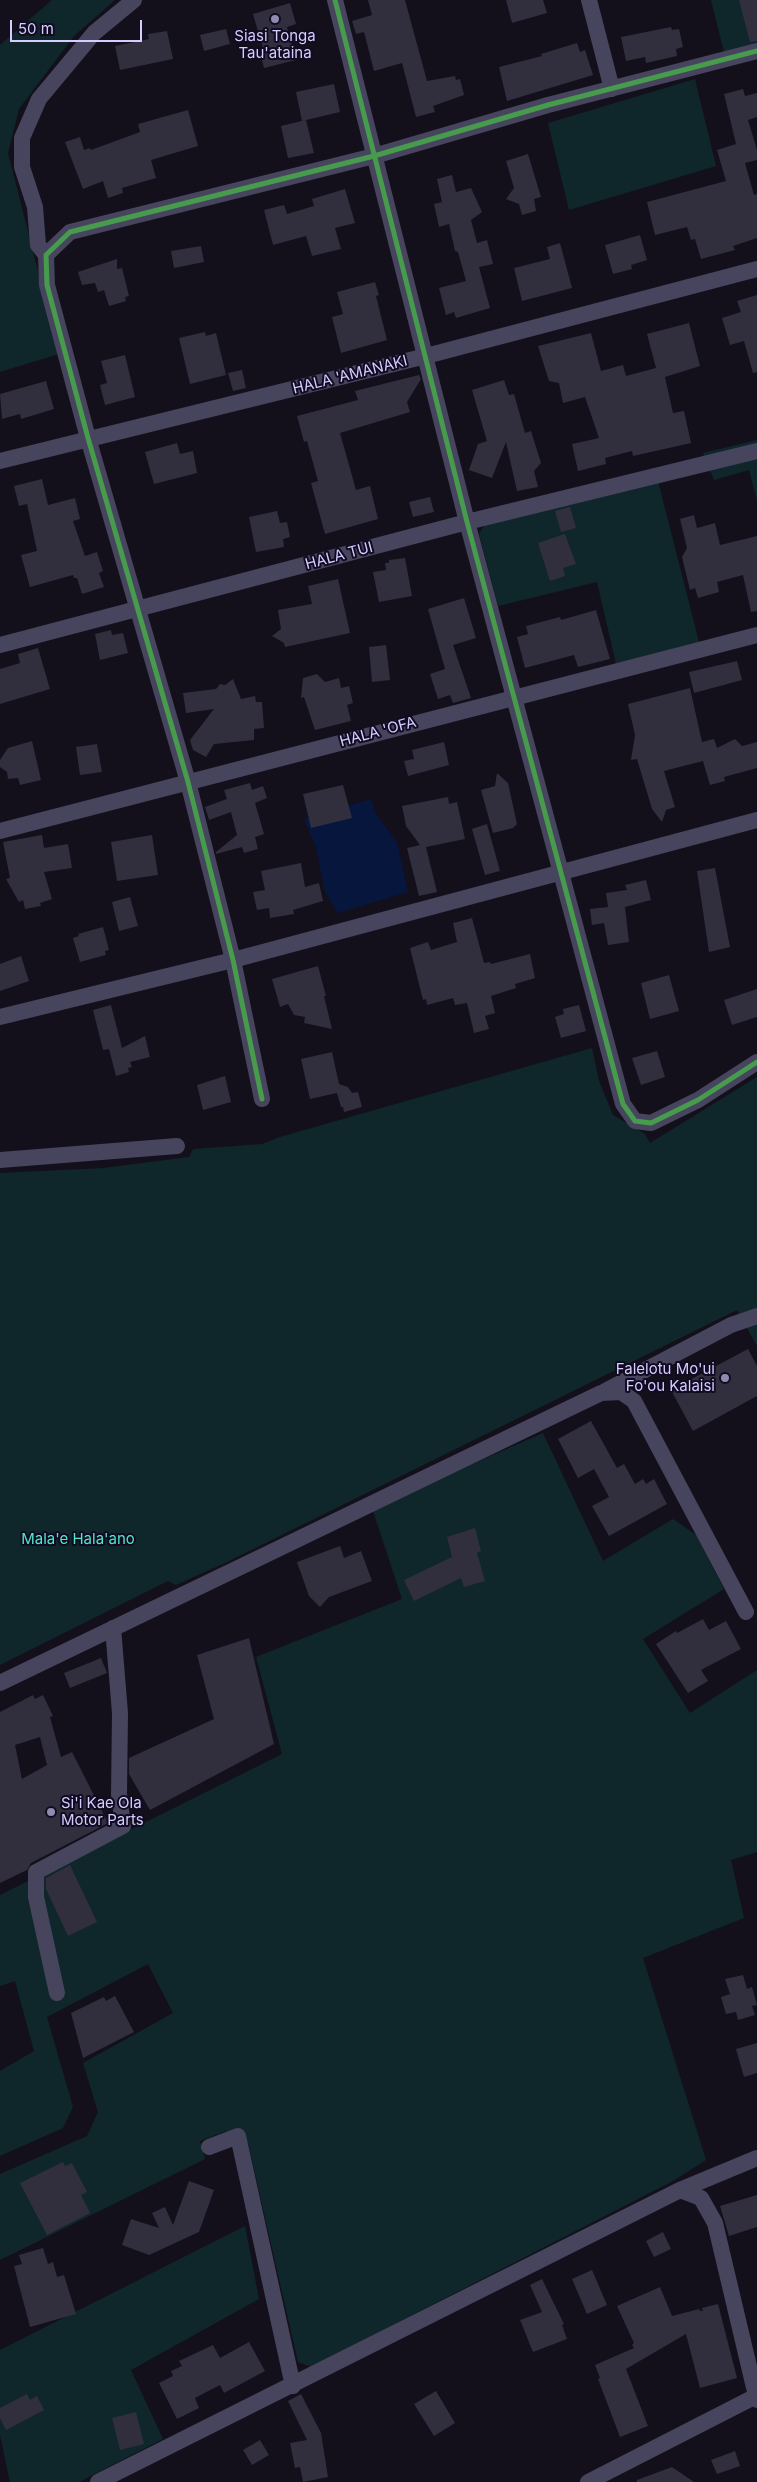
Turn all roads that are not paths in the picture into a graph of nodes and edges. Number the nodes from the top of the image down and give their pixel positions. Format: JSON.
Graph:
{"nodes":[{"id":1,"x":134,"y":0,"type":"edge"},
{"id":2,"x":335,"y":0,"type":"edge"},
{"id":3,"x":589,"y":0,"type":"edge"},
{"id":4,"x":757,"y":51,"type":"edge"},
{"id":5,"x":612,"y":89,"type":"junction"},
{"id":6,"x":374,"y":156,"type":"junction"},
{"id":7,"x":46,"y":255,"type":"junction"},
{"id":8,"x":757,"y":269,"type":"edge"},
{"id":9,"x":426,"y":356,"type":"junction"},
{"id":10,"x":88,"y":438,"type":"junction"},
{"id":11,"x":757,"y":451,"type":"edge"},
{"id":12,"x":0,"y":461,"type":"edge"},
{"id":13,"x":467,"y":522,"type":"junction"},
{"id":14,"x":139,"y":610,"type":"junction"},
{"id":15,"x":757,"y":635,"type":"edge"},
{"id":16,"x":0,"y":645,"type":"edge"},
{"id":17,"x":515,"y":697,"type":"junction"},
{"id":18,"x":188,"y":782,"type":"junction"},
{"id":19,"x":757,"y":820,"type":"edge"},
{"id":20,"x":0,"y":831,"type":"edge"},
{"id":21,"x":562,"y":872,"type":"junction"},
{"id":22,"x":233,"y":960,"type":"junction"},
{"id":23,"x":0,"y":1018,"type":"edge"},
{"id":24,"x":757,"y":1062,"type":"edge"},
{"id":25,"x":262,"y":1099,"type":"dead end"},
{"id":26,"x":177,"y":1146,"type":"dead end"},
{"id":27,"x":0,"y":1160,"type":"edge"},
{"id":28,"x":757,"y":1316,"type":"edge"},
{"id":29,"x":601,"y":1393,"type":"junction"},
{"id":30,"x":746,"y":1612,"type":"dead end"},
{"id":31,"x":113,"y":1628,"type":"junction"},
{"id":32,"x":0,"y":1683,"type":"edge"},
{"id":33,"x":57,"y":1993,"type":"dead end"},
{"id":34,"x":209,"y":2147,"type":"dead end"},
{"id":35,"x":757,"y":2158,"type":"edge"},
{"id":36,"x":680,"y":2190,"type":"junction"},
{"id":37,"x":293,"y":2386,"type":"junction"},
{"id":38,"x":756,"y":2398,"type":"edge"},
{"id":39,"x":98,"y":2482,"type":"edge"},
{"id":40,"x":588,"y":2482,"type":"edge"}],
"edges":[{"from":1,"to":7,"type":"street"},
{"from":2,"to":6,"type":"street"},
{"from":3,"to":5,"type":"street"},
{"from":4,"to":5,"type":"street"},
{"from":5,"to":6,"type":"street"},
{"from":6,"to":7,"type":"street"},
{"from":6,"to":9,"type":"street"},
{"from":7,"to":10,"type":"street"},
{"from":8,"to":9,"type":"street","name":"HALA 'AMANAKI"},
{"from":9,"to":10,"type":"street","name":"HALA 'AMANAKI"},
{"from":9,"to":13,"type":"street"},
{"from":10,"to":12,"type":"street","name":"HALA 'AMANAKI"},
{"from":10,"to":14,"type":"street"},
{"from":11,"to":13,"type":"street","name":"HALA TUI"},
{"from":13,"to":14,"type":"street","name":"HALA TUI"},
{"from":13,"to":17,"type":"street"},
{"from":14,"to":16,"type":"street","name":"HALA TUI"},
{"from":14,"to":18,"type":"street"},
{"from":15,"to":17,"type":"street","name":"HALA 'OFA"},
{"from":17,"to":18,"type":"street","name":"HALA 'OFA"},
{"from":17,"to":21,"type":"street"},
{"from":18,"to":20,"type":"street","name":"HALA 'OFA"},
{"from":18,"to":22,"type":"street"},
{"from":19,"to":21,"type":"street"},
{"from":21,"to":22,"type":"street"},
{"from":21,"to":24,"type":"street"},
{"from":22,"to":23,"type":"street"},
{"from":22,"to":25,"type":"street"},
{"from":26,"to":27,"type":"street"},
{"from":28,"to":29,"type":"street"},
{"from":29,"to":30,"type":"street"},
{"from":29,"to":31,"type":"street"},
{"from":31,"to":32,"type":"street"},
{"from":31,"to":33,"type":"street"},
{"from":34,"to":37,"type":"street"},
{"from":35,"to":36,"type":"street"},
{"from":36,"to":37,"type":"street"},
{"from":36,"to":38,"type":"street"},
{"from":37,"to":39,"type":"street"},
{"from":38,"to":40,"type":"street"}]}
